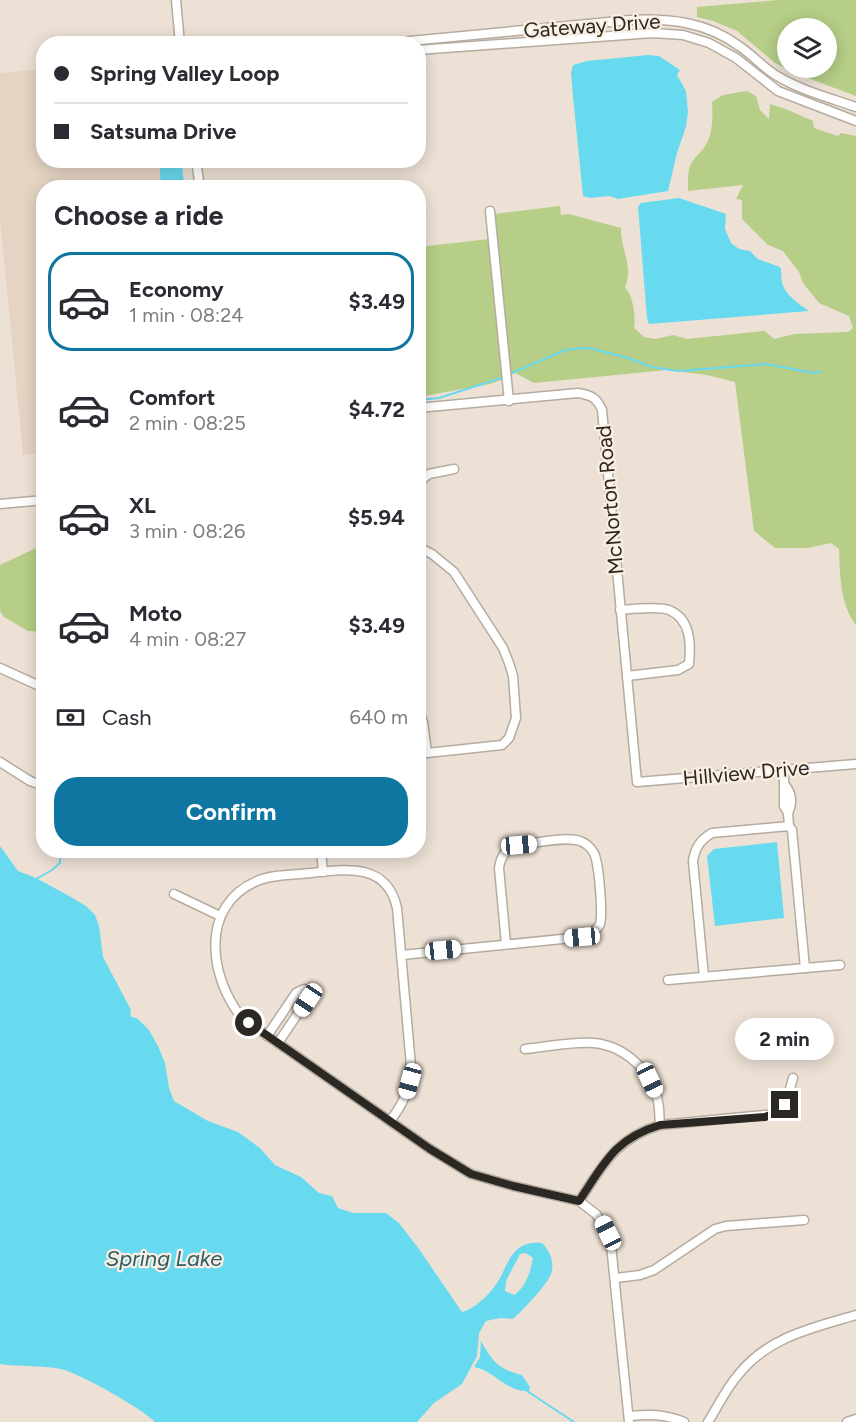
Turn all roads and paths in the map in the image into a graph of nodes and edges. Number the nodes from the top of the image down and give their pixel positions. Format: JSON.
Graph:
{"nodes":[{"id":1,"x":176,"y":0,"type":"edge"},
{"id":2,"x":614,"y":22,"type":"junction"},
{"id":3,"x":616,"y":35,"type":"junction"},
{"id":4,"x":179,"y":36,"type":"edge"},
{"id":5,"x":426,"y":40,"type":"edge"},
{"id":6,"x":426,"y":49,"type":"edge"},
{"id":7,"x":759,"y":62,"type":"junction"},
{"id":8,"x":751,"y":71,"type":"junction"},
{"id":9,"x":856,"y":107,"type":"edge"},
{"id":10,"x":856,"y":121,"type":"edge"},
{"id":11,"x":490,"y":211,"type":"dead end"},
{"id":12,"x":509,"y":401,"type":"junction"},
{"id":13,"x":426,"y":407,"type":"edge"},
{"id":14,"x":454,"y":469,"type":"dead end"},
{"id":15,"x":426,"y":476,"type":"edge"},
{"id":16,"x":36,"y":501,"type":"edge"},
{"id":17,"x":0,"y":504,"type":"edge"},
{"id":18,"x":426,"y":551,"type":"edge"},
{"id":19,"x":620,"y":610,"type":"junction"},
{"id":20,"x":0,"y":668,"type":"edge"},
{"id":21,"x":627,"y":676,"type":"junction"},
{"id":22,"x":36,"y":684,"type":"edge"},
{"id":23,"x":426,"y":753,"type":"edge"},
{"id":24,"x":0,"y":762,"type":"edge"},
{"id":25,"x":856,"y":764,"type":"edge"},
{"id":26,"x":784,"y":770,"type":"junction"},
{"id":27,"x":637,"y":782,"type":"joint"},
{"id":28,"x":36,"y":783,"type":"edge"},
{"id":29,"x":789,"y":826,"type":"junction"},
{"id":30,"x":321,"y":858,"type":"edge"},
{"id":31,"x":322,"y":872,"type":"junction"},
{"id":32,"x":174,"y":894,"type":"dead end"},
{"id":33,"x":220,"y":916,"type":"junction"},
{"id":34,"x":506,"y":944,"type":"junction"},
{"id":35,"x":402,"y":955,"type":"junction"},
{"id":36,"x":840,"y":965,"type":"dead end"},
{"id":37,"x":805,"y":968,"type":"junction"},
{"id":38,"x":704,"y":977,"type":"junction"},
{"id":39,"x":668,"y":980,"type":"dead end"},
{"id":40,"x":267,"y":1036,"type":"junction"},
{"id":41,"x":278,"y":1043,"type":"junction"},
{"id":42,"x":525,"y":1049,"type":"dead end"},
{"id":43,"x":793,"y":1078,"type":"dead end"},
{"id":44,"x":390,"y":1121,"type":"junction"},
{"id":45,"x":660,"y":1125,"type":"junction"},
{"id":46,"x":579,"y":1201,"type":"junction"},
{"id":47,"x":804,"y":1220,"type":"dead end"},
{"id":48,"x":616,"y":1278,"type":"junction"},
{"id":49,"x":856,"y":1316,"type":"edge"},
{"id":50,"x":629,"y":1419,"type":"edge"},
{"id":51,"x":856,"y":1419,"type":"edge"},
{"id":52,"x":684,"y":1422,"type":"edge"},
{"id":53,"x":708,"y":1422,"type":"edge"},
{"id":54,"x":846,"y":1422,"type":"edge"}],
"edges":[{"from":1,"to":4,"type":"street"},
{"from":2,"to":3,"type":"street"},
{"from":2,"to":5,"type":"street","name":"Gateway Drive"},
{"from":2,"to":7,"type":"street","name":"Gateway Drive"},
{"from":3,"to":6,"type":"street","name":"Gateway Drive"},
{"from":3,"to":8,"type":"street","name":"Gateway Drive"},
{"from":7,"to":8,"type":"street"},
{"from":7,"to":9,"type":"street","name":"Gateway Drive"},
{"from":8,"to":10,"type":"street","name":"Gateway Drive"},
{"from":11,"to":12,"type":"street"},
{"from":12,"to":13,"type":"street","name":"McNorton Road"},
{"from":12,"to":19,"type":"street","name":"McNorton Road"},
{"from":14,"to":15,"type":"street"},
{"from":16,"to":17,"type":"street"},
{"from":18,"to":23,"type":"street"},
{"from":19,"to":21,"type":"street","name":"McNorton Road"},
{"from":19,"to":21,"type":"street"},
{"from":20,"to":22,"type":"street"},
{"from":21,"to":27,"type":"street","name":"McNorton Road"},
{"from":24,"to":28,"type":"street"},
{"from":25,"to":26,"type":"street","name":"Hillview Drive"},
{"from":26,"to":27,"type":"street","name":"Hillview Drive"},
{"from":26,"to":29,"type":"street"},
{"from":29,"to":37,"type":"street"},
{"from":29,"to":38,"type":"street"},
{"from":30,"to":31,"type":"street"},
{"from":31,"to":33,"type":"street"},
{"from":31,"to":35,"type":"street"},
{"from":32,"to":33,"type":"street"},
{"from":33,"to":40,"type":"street"},
{"from":34,"to":34,"type":"street"},
{"from":34,"to":35,"type":"street"},
{"from":35,"to":44,"type":"street"},
{"from":36,"to":37,"type":"street"},
{"from":37,"to":38,"type":"street"},
{"from":38,"to":39,"type":"street"},
{"from":40,"to":41,"type":"street"},
{"from":40,"to":41,"type":"street"},
{"from":41,"to":44,"type":"street"},
{"from":42,"to":45,"type":"street"},
{"from":43,"to":45,"type":"street"},
{"from":44,"to":46,"type":"street"},
{"from":45,"to":46,"type":"street"},
{"from":46,"to":48,"type":"street"},
{"from":47,"to":48,"type":"street"},
{"from":48,"to":50,"type":"street"},
{"from":49,"to":53,"type":"street"},
{"from":50,"to":52,"type":"street"},
{"from":51,"to":54,"type":"street"}]}
